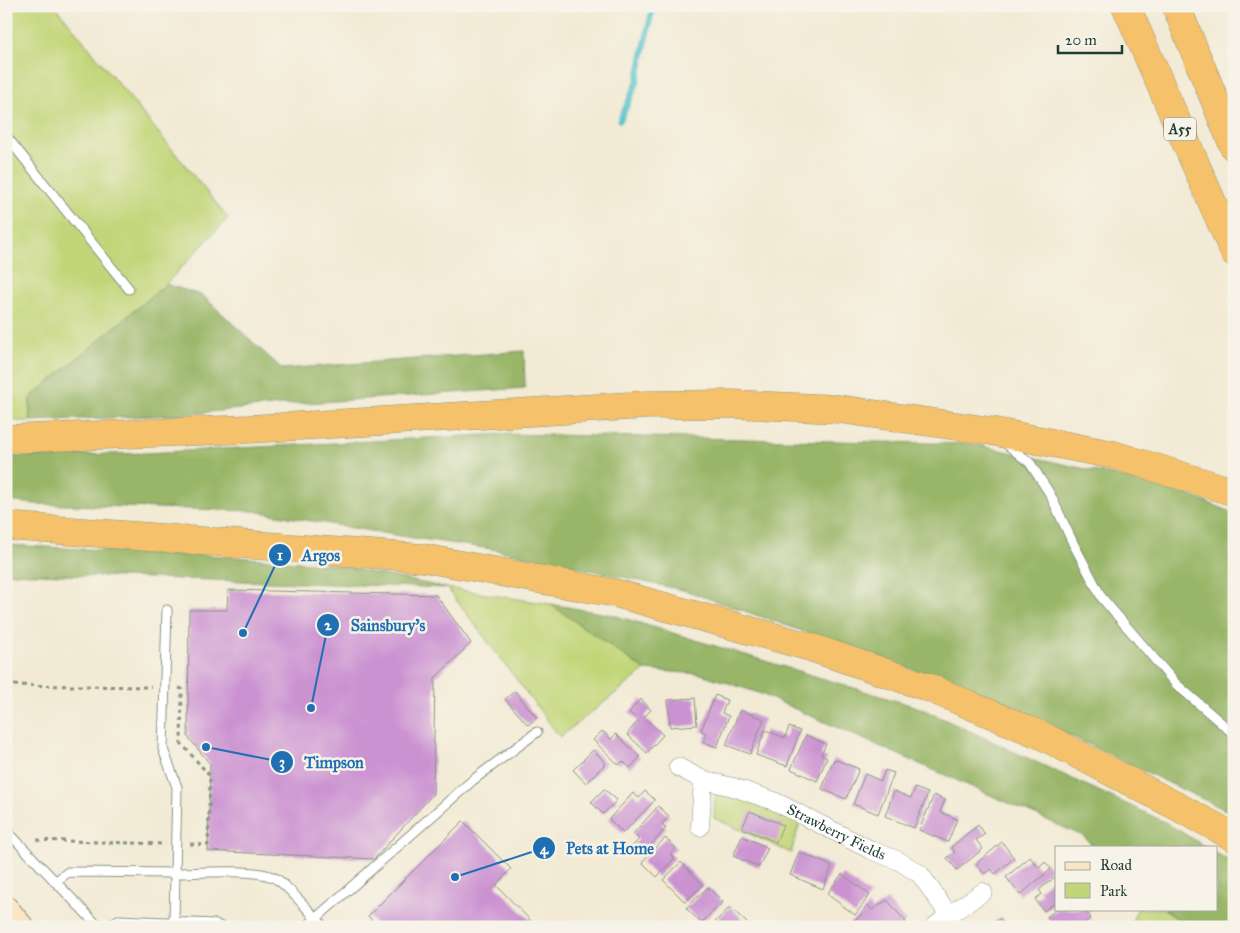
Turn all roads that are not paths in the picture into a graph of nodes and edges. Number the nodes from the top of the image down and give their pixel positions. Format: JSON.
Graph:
{"nodes":[{"id":1,"x":1126,"y":6,"type":"edge"},
{"id":2,"x":1176,"y":6,"type":"edge"},
{"id":3,"x":6,"y":136,"type":"edge"},
{"id":4,"x":1234,"y":147,"type":"edge"},
{"id":5,"x":1234,"y":252,"type":"edge"},
{"id":6,"x":129,"y":290,"type":"dead end"},
{"id":7,"x":991,"y":431,"type":"junction"},
{"id":8,"x":6,"y":439,"type":"edge"},
{"id":9,"x":1234,"y":492,"type":"edge"},
{"id":10,"x":6,"y":526,"type":"edge"},
{"id":11,"x":167,"y":610,"type":"dead end"},
{"id":12,"x":537,"y":732,"type":"dead end"},
{"id":13,"x":1234,"y":734,"type":"edge"},
{"id":14,"x":678,"y":767,"type":"dead end"},
{"id":15,"x":703,"y":780,"type":"junction"},
{"id":16,"x":700,"y":827,"type":"dead end"},
{"id":17,"x":6,"y":830,"type":"edge"},
{"id":18,"x":1234,"y":838,"type":"edge"},
{"id":19,"x":175,"y":873,"type":"junction"},
{"id":20,"x":55,"y":882,"type":"junction"},
{"id":21,"x":983,"y":892,"type":"dead end"},
{"id":22,"x":6,"y":909,"type":"edge"},
{"id":23,"x":949,"y":915,"type":"junction"},
{"id":24,"x":316,"y":918,"type":"junction"},
{"id":25,"x":174,"y":922,"type":"junction"},
{"id":26,"x":21,"y":927,"type":"edge"},
{"id":27,"x":99,"y":927,"type":"edge"},
{"id":28,"x":110,"y":927,"type":"edge"},
{"id":29,"x":221,"y":927,"type":"edge"},
{"id":30,"x":306,"y":927,"type":"edge"},
{"id":31,"x":324,"y":927,"type":"edge"},
{"id":32,"x":934,"y":927,"type":"edge"}],
"edges":[{"from":1,"to":5,"type":"highway","number":"A55"},
{"from":2,"to":4,"type":"highway"},
{"from":3,"to":6,"type":"lane"},
{"from":7,"to":8,"type":"highway"},
{"from":7,"to":9,"type":"highway"},
{"from":7,"to":13,"type":"lane"},
{"from":10,"to":18,"type":"highway"},
{"from":11,"to":19,"type":"lane"},
{"from":12,"to":24,"type":"lane"},
{"from":14,"to":15,"type":"street","name":"Strawberry Fields"},
{"from":15,"to":16,"type":"street"},
{"from":15,"to":23,"type":"street","name":"Strawberry Fields"},
{"from":17,"to":20,"type":"lane"},
{"from":19,"to":20,"type":"lane"},
{"from":19,"to":24,"type":"lane"},
{"from":19,"to":25,"type":"lane"},
{"from":20,"to":27,"type":"lane"},
{"from":21,"to":23,"type":"street"},
{"from":22,"to":26,"type":"street"},
{"from":23,"to":32,"type":"street"},
{"from":24,"to":30,"type":"lane"},
{"from":24,"to":31,"type":"lane"},
{"from":25,"to":28,"type":"lane"},
{"from":25,"to":29,"type":"lane"}]}
